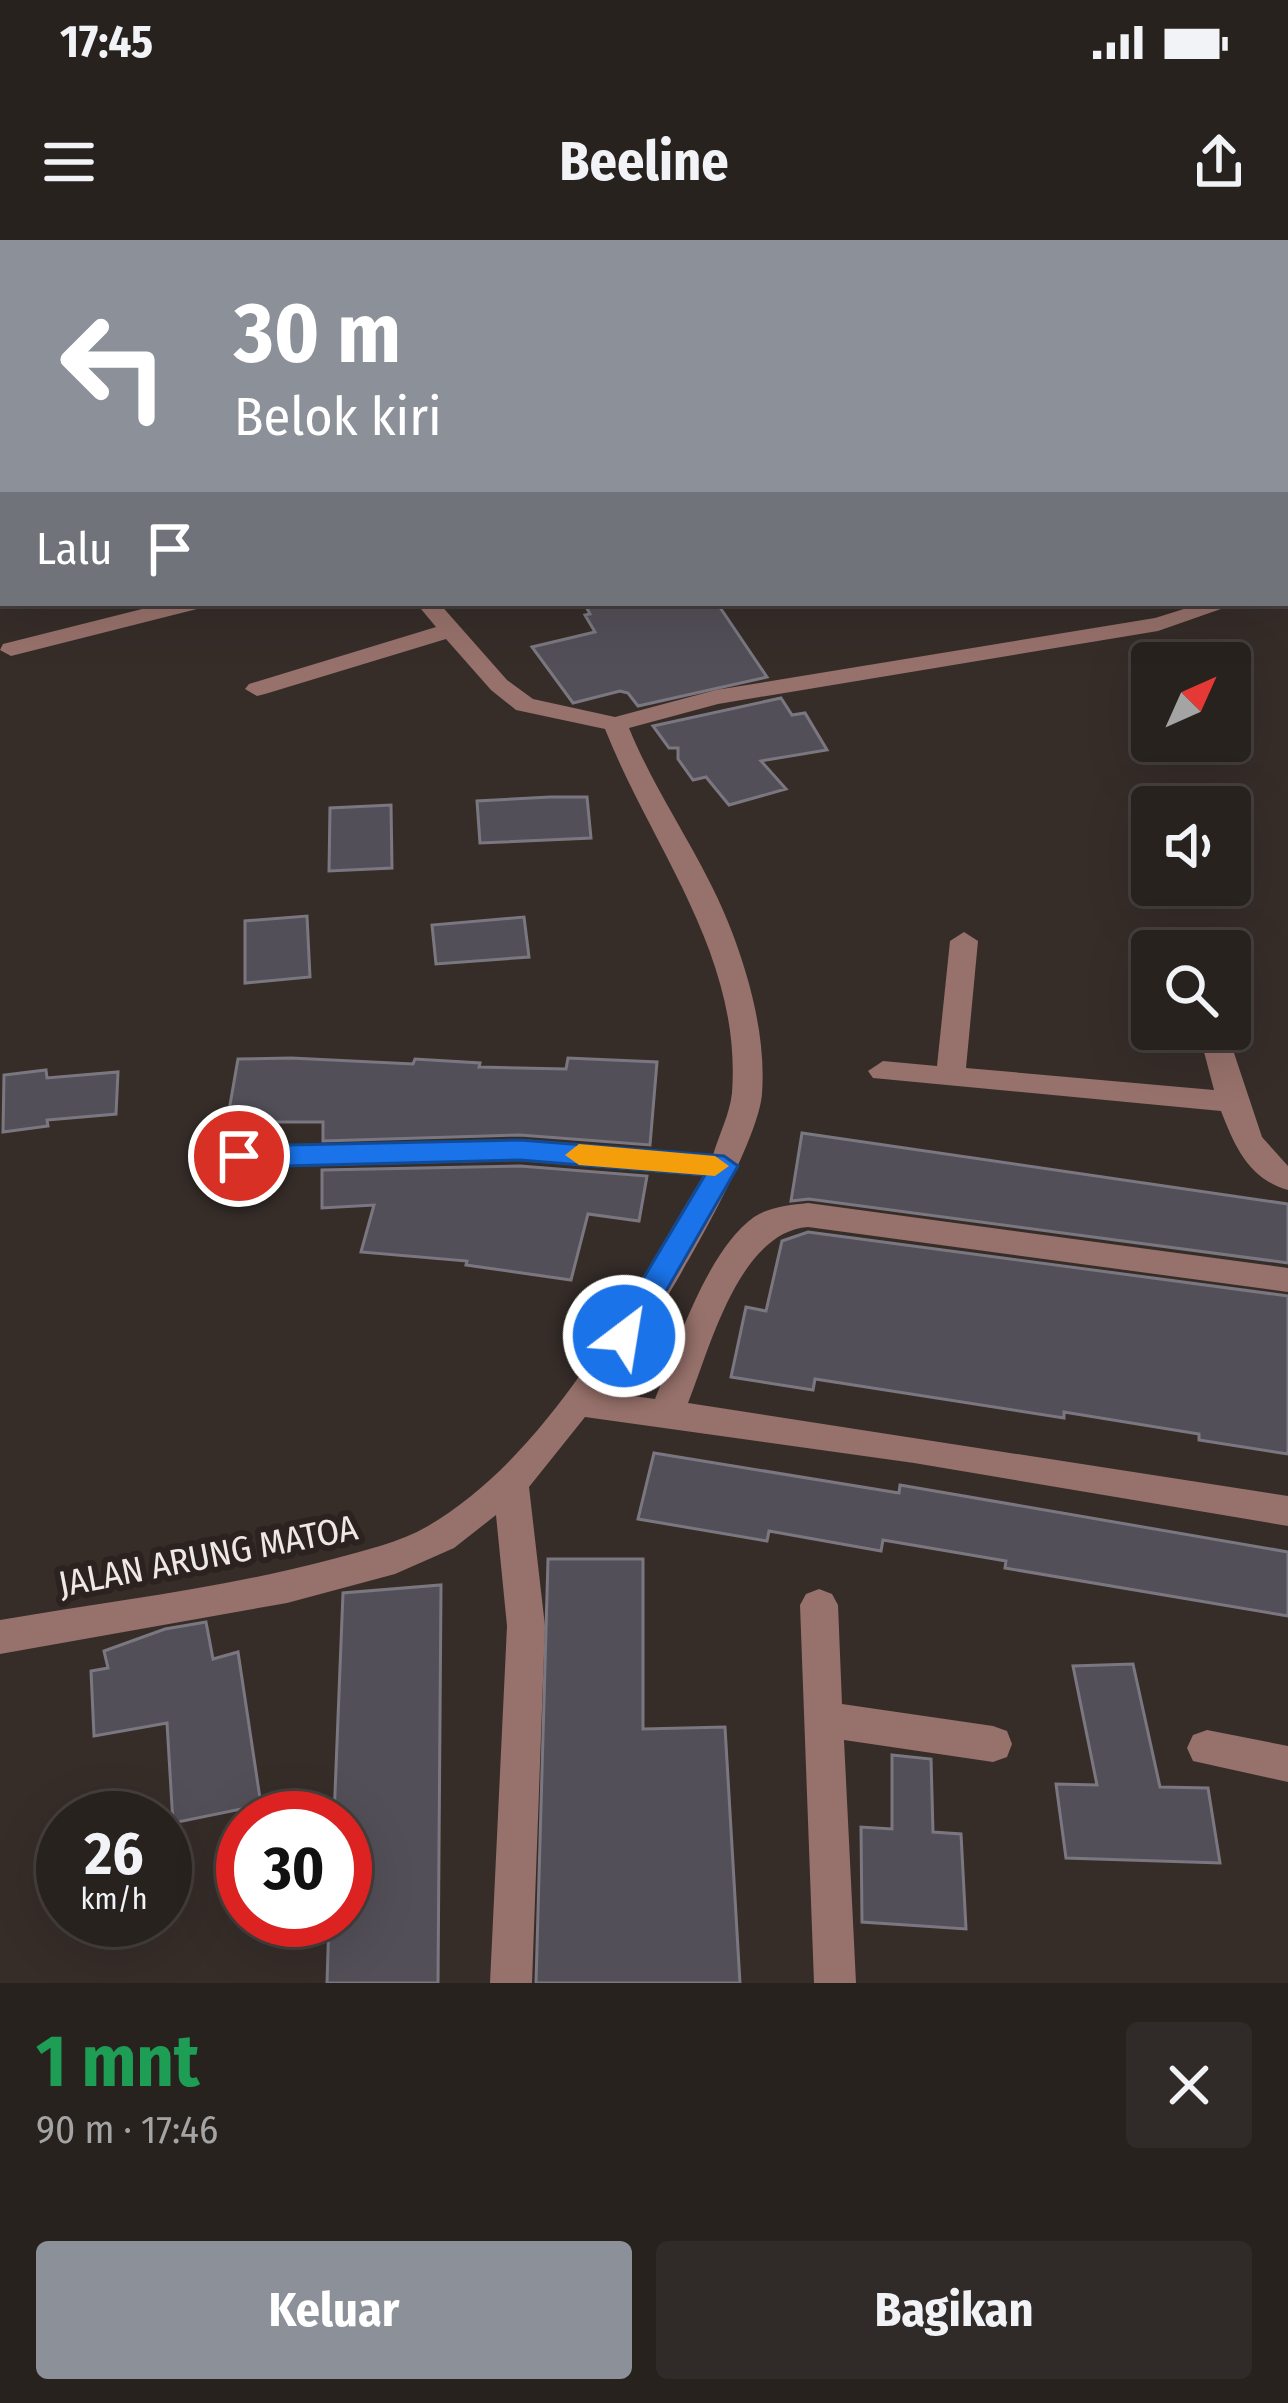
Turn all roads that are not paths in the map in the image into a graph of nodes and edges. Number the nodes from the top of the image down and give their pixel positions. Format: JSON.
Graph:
{"nodes":[{"id":1,"x":181,"y":606,"type":"edge"},
{"id":2,"x":430,"y":606,"type":"edge"},
{"id":3,"x":1217,"y":606,"type":"edge"},
{"id":4,"x":451,"y":630,"type":"junction"},
{"id":5,"x":10,"y":649,"type":"dead end"},
{"id":6,"x":257,"y":689,"type":"dead end"},
{"id":7,"x":615,"y":724,"type":"junction"},
{"id":8,"x":964,"y":941,"type":"dead end"},
{"id":9,"x":1218,"y":1050,"type":"edge"},
{"id":10,"x":884,"y":1071,"type":"dead end"},
{"id":11,"x":951,"y":1075,"type":"junction"},
{"id":12,"x":1234,"y":1102,"type":"junction"},
{"id":13,"x":239,"y":1156,"type":"dead end"},
{"id":14,"x":724,"y":1166,"type":"junction"},
{"id":15,"x":1288,"y":1179,"type":"edge"},
{"id":16,"x":1288,"y":1280,"type":"edge"},
{"id":17,"x":578,"y":1402,"type":"junction"},
{"id":18,"x":668,"y":1412,"type":"junction"},
{"id":19,"x":511,"y":1484,"type":"junction"},
{"id":20,"x":1288,"y":1511,"type":"edge"},
{"id":21,"x":819,"y":1606,"type":"dead end"},
{"id":22,"x":0,"y":1637,"type":"edge"},
{"id":23,"x":824,"y":1719,"type":"junction"},
{"id":24,"x":993,"y":1744,"type":"dead end"},
{"id":25,"x":1208,"y":1748,"type":"dead end"},
{"id":26,"x":1288,"y":1764,"type":"edge"},
{"id":27,"x":511,"y":1983,"type":"edge"},
{"id":28,"x":836,"y":1983,"type":"edge"}],
"edges":[{"from":1,"to":5,"type":"street"},
{"from":2,"to":4,"type":"street"},
{"from":3,"to":7,"type":"street"},
{"from":4,"to":6,"type":"street"},
{"from":4,"to":7,"type":"street"},
{"from":7,"to":14,"type":"street","name":"JALAN ARUNG MATOA"},
{"from":8,"to":11,"type":"street"},
{"from":9,"to":12,"type":"street"},
{"from":10,"to":11,"type":"street"},
{"from":11,"to":12,"type":"street"},
{"from":12,"to":15,"type":"street"},
{"from":13,"to":14,"type":"street"},
{"from":14,"to":17,"type":"street","name":"JALAN ARUNG MATOA"},
{"from":16,"to":18,"type":"street"},
{"from":17,"to":18,"type":"street"},
{"from":17,"to":19,"type":"street","name":"JALAN ARUNG MATOA"},
{"from":18,"to":20,"type":"street"},
{"from":19,"to":22,"type":"street","name":"JALAN ARUNG MATOA"},
{"from":19,"to":27,"type":"street"},
{"from":21,"to":23,"type":"street"},
{"from":23,"to":24,"type":"street"},
{"from":23,"to":28,"type":"street"},
{"from":25,"to":26,"type":"street"}]}
